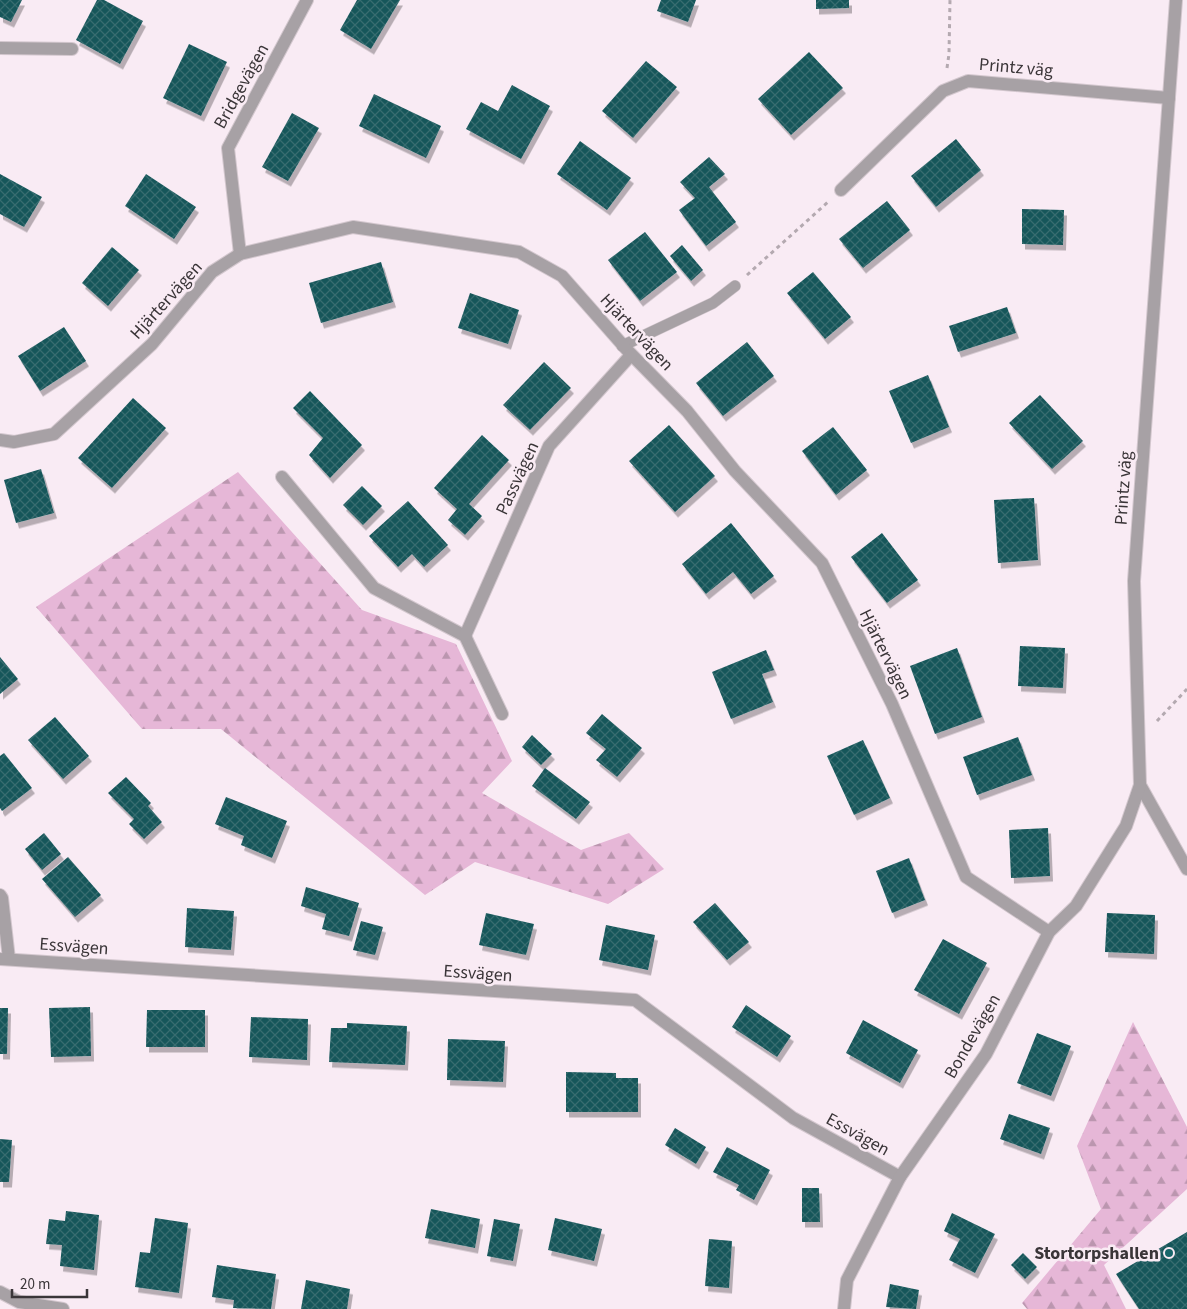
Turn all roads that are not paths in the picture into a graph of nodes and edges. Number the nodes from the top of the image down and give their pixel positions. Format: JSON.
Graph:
{"nodes":[{"id":1,"x":308,"y":0,"type":"edge"},
{"id":2,"x":1176,"y":0,"type":"edge"},
{"id":3,"x":0,"y":48,"type":"edge"},
{"id":4,"x":72,"y":49,"type":"dead end"},
{"id":5,"x":1169,"y":98,"type":"junction"},
{"id":6,"x":841,"y":190,"type":"road end"},
{"id":7,"x":240,"y":254,"type":"junction"},
{"id":8,"x":735,"y":286,"type":"road end"},
{"id":9,"x":622,"y":346,"type":"junction"},
{"id":10,"x":631,"y":355,"type":"junction"},
{"id":11,"x":0,"y":440,"type":"edge"},
{"id":12,"x":282,"y":477,"type":"dead end"},
{"id":13,"x":464,"y":636,"type":"junction"},
{"id":14,"x":502,"y":714,"type":"dead end"},
{"id":15,"x":1140,"y":785,"type":"junction"},
{"id":16,"x":1187,"y":869,"type":"edge"},
{"id":17,"x":0,"y":895,"type":"edge"},
{"id":18,"x":1049,"y":932,"type":"junction"},
{"id":19,"x":4,"y":959,"type":"edge"},
{"id":20,"x":900,"y":1177,"type":"junction"},
{"id":21,"x":0,"y":1292,"type":"edge"},
{"id":22,"x":63,"y":1309,"type":"edge"},
{"id":23,"x":844,"y":1309,"type":"edge"}],
"edges":[{"from":1,"to":7,"type":"street","name":"Bridgevägen"},
{"from":2,"to":5,"type":"street","name":"Printz väg"},
{"from":3,"to":4,"type":"street"},
{"from":5,"to":6,"type":"street","name":"Printz väg"},
{"from":5,"to":15,"type":"street","name":"Printz väg"},
{"from":7,"to":9,"type":"street","name":"Hjärtervägen"},
{"from":7,"to":11,"type":"street","name":"Hjärtervägen"},
{"from":8,"to":9,"type":"lane"},
{"from":9,"to":10,"type":"street","name":"Hjärtervägen"},
{"from":10,"to":13,"type":"street","name":"Passvägen"},
{"from":10,"to":18,"type":"street","name":"Hjärtervägen"},
{"from":12,"to":13,"type":"street"},
{"from":13,"to":14,"type":"street"},
{"from":15,"to":16,"type":"street","name":"Printz väg"},
{"from":15,"to":18,"type":"street","name":"Bondevägen"},
{"from":17,"to":19,"type":"street"},
{"from":18,"to":20,"type":"street","name":"Bondevägen"},
{"from":19,"to":20,"type":"street","name":"Essvägen"},
{"from":20,"to":23,"type":"street","name":"Bondevägen"},
{"from":21,"to":22,"type":"street"}]}
